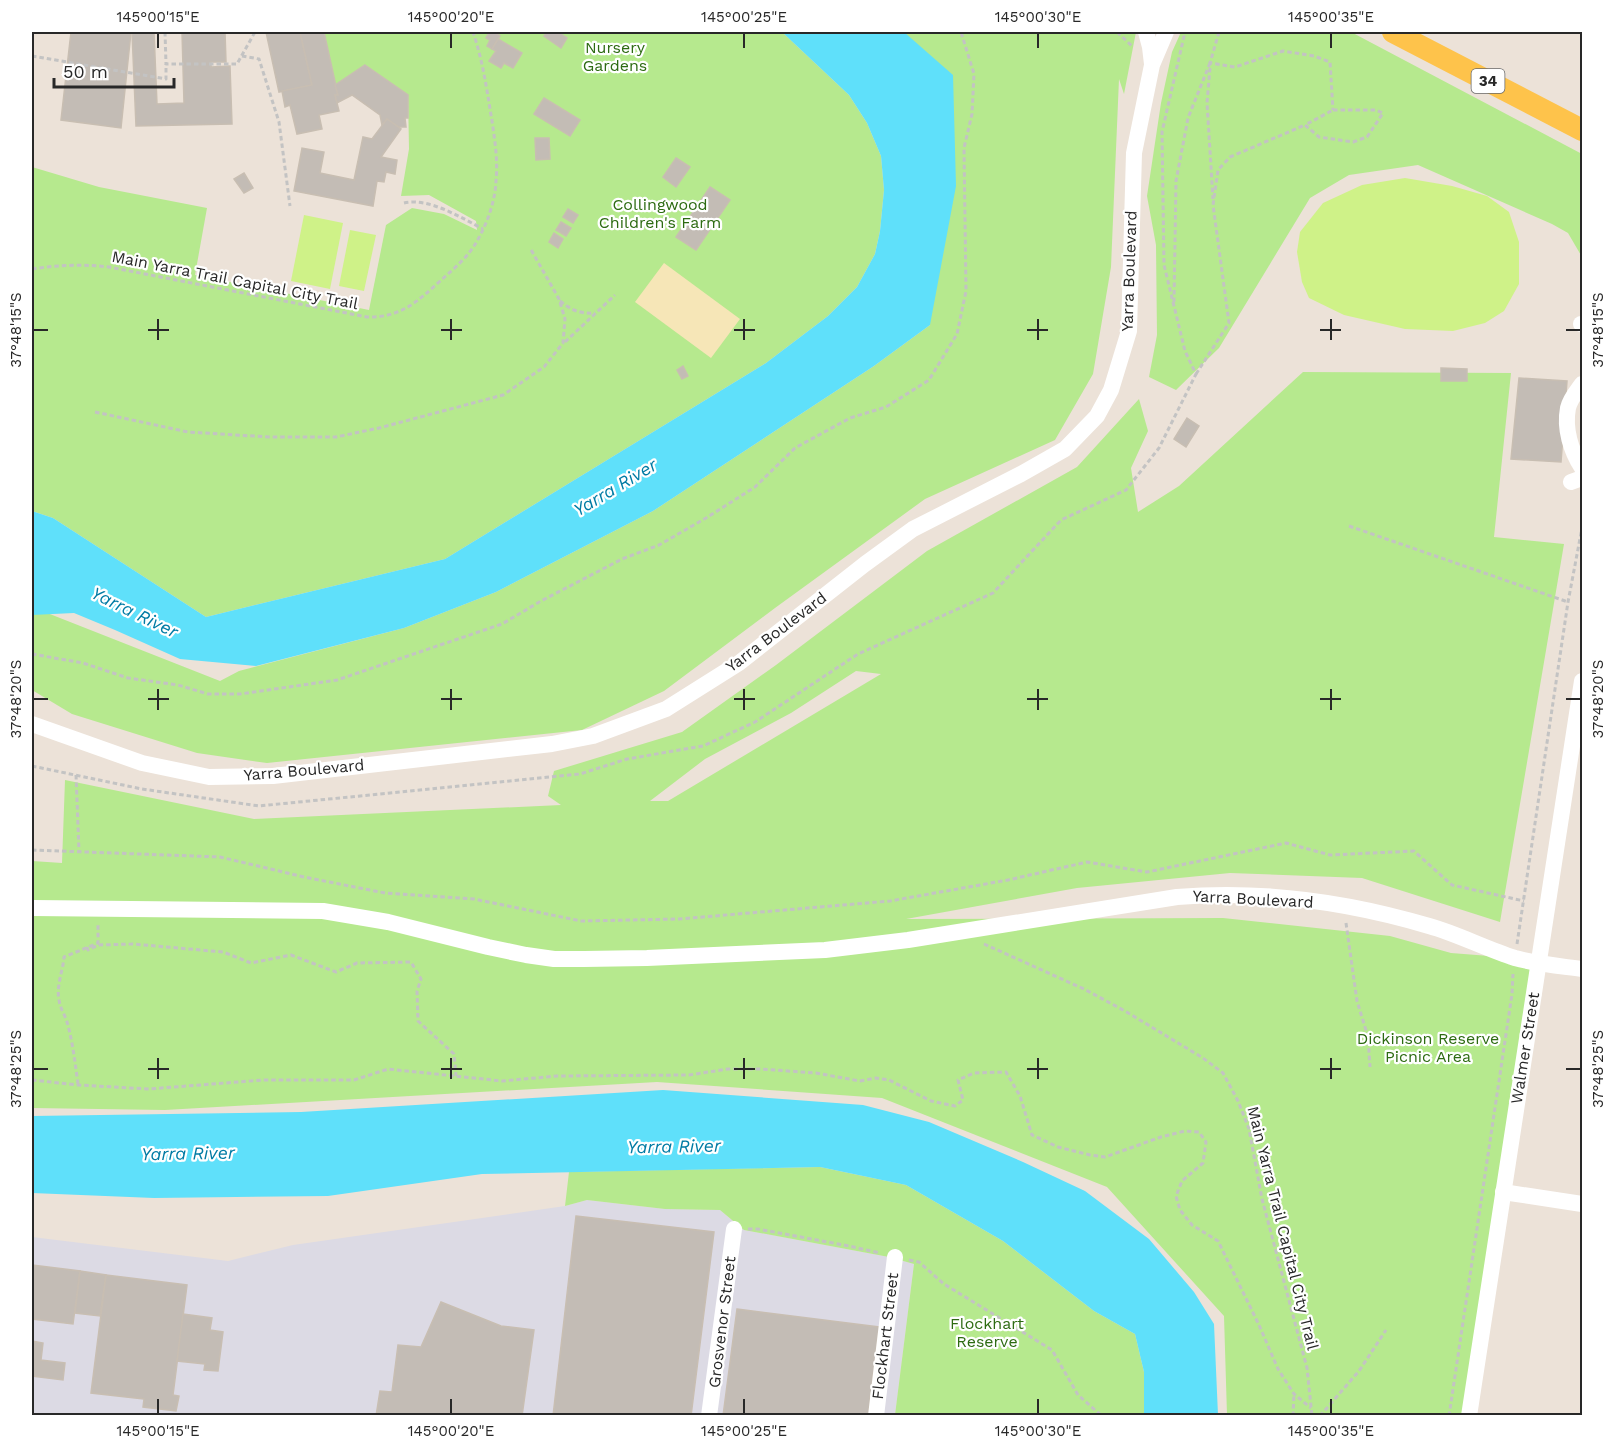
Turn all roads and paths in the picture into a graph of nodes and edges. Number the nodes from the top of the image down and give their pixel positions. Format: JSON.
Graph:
{"nodes":[{"id":1,"x":165,"y":32,"type":"edge"},
{"id":2,"x":255,"y":32,"type":"edge"},
{"id":3,"x":473,"y":32,"type":"edge"},
{"id":4,"x":961,"y":32,"type":"edge"},
{"id":5,"x":1146,"y":32,"type":"edge"},
{"id":6,"x":1166,"y":32,"type":"edge"},
{"id":7,"x":1185,"y":32,"type":"edge"},
{"id":8,"x":1219,"y":32,"type":"edge"},
{"id":9,"x":1393,"y":32,"type":"edge"},
{"id":10,"x":32,"y":56,"type":"edge"},
{"id":11,"x":242,"y":56,"type":"junction"},
{"id":12,"x":1210,"y":63,"type":"junction"},
{"id":13,"x":166,"y":64,"type":"junction"},
{"id":14,"x":1152,"y":65,"type":"junction"},
{"id":15,"x":1333,"y":110,"type":"junction"},
{"id":16,"x":1305,"y":125,"type":"junction"},
{"id":17,"x":1582,"y":130,"type":"edge"},
{"id":18,"x":404,"y":203,"type":"dead end"},
{"id":19,"x":1213,"y":205,"type":"junction"},
{"id":20,"x":290,"y":206,"type":"dead end"},
{"id":21,"x":483,"y":229,"type":"junction"},
{"id":22,"x":530,"y":248,"type":"dead end"},
{"id":23,"x":32,"y":269,"type":"edge"},
{"id":24,"x":615,"y":295,"type":"dead end"},
{"id":25,"x":559,"y":299,"type":"junction"},
{"id":26,"x":1174,"y":307,"type":"junction"},
{"id":27,"x":595,"y":313,"type":"junction"},
{"id":28,"x":563,"y":343,"type":"junction"},
{"id":29,"x":1196,"y":374,"type":"junction"},
{"id":30,"x":1582,"y":384,"type":"edge"},
{"id":31,"x":95,"y":412,"type":"dead end"},
{"id":32,"x":1582,"y":468,"type":"edge"},
{"id":33,"x":1349,"y":526,"type":"dead end"},
{"id":34,"x":1582,"y":528,"type":"edge"},
{"id":35,"x":1569,"y":602,"type":"junction"},
{"id":36,"x":32,"y":654,"type":"edge"},
{"id":37,"x":1582,"y":681,"type":"edge"},
{"id":38,"x":32,"y":724,"type":"edge"},
{"id":39,"x":32,"y":766,"type":"edge"},
{"id":40,"x":76,"y":775,"type":"junction"},
{"id":41,"x":32,"y":850,"type":"edge"},
{"id":42,"x":79,"y":852,"type":"junction"},
{"id":43,"x":1524,"y":901,"type":"junction"},
{"id":44,"x":1344,"y":906,"type":"junction"},
{"id":45,"x":32,"y":908,"type":"edge"},
{"id":46,"x":98,"y":919,"type":"dead end"},
{"id":47,"x":982,"y":943,"type":"dead end"},
{"id":48,"x":87,"y":947,"type":"junction"},
{"id":49,"x":1515,"y":958,"type":"junction"},
{"id":50,"x":1539,"y":962,"type":"junction"},
{"id":51,"x":1582,"y":969,"type":"edge"},
{"id":52,"x":1370,"y":1067,"type":"dead end"},
{"id":53,"x":456,"y":1076,"type":"junction"},
{"id":54,"x":32,"y":1080,"type":"edge"},
{"id":55,"x":78,"y":1085,"type":"junction"},
{"id":56,"x":1503,"y":1192,"type":"junction"},
{"id":57,"x":1582,"y":1204,"type":"edge"},
{"id":58,"x":734,"y":1229,"type":"joint"},
{"id":59,"x":895,"y":1257,"type":"junction"},
{"id":60,"x":1386,"y":1330,"type":"dead end"},
{"id":61,"x":1294,"y":1394,"type":"junction"},
{"id":62,"x":1311,"y":1408,"type":"junction"},
{"id":63,"x":710,"y":1416,"type":"edge"},
{"id":64,"x":876,"y":1416,"type":"edge"},
{"id":65,"x":1102,"y":1416,"type":"edge"},
{"id":66,"x":1293,"y":1416,"type":"edge"},
{"id":67,"x":1312,"y":1416,"type":"edge"},
{"id":68,"x":1320,"y":1416,"type":"edge"},
{"id":69,"x":1449,"y":1416,"type":"edge"},
{"id":70,"x":1469,"y":1416,"type":"edge"}],
"edges":[{"from":1,"to":13,"type":"path"},
{"from":2,"to":11,"type":"path"},
{"from":3,"to":21,"type":"path","name":"Main Yarra Trail Capital City Trail"},
{"from":4,"to":36,"type":"path"},
{"from":5,"to":14,"type":"street"},
{"from":6,"to":14,"type":"street","name":"Yarra Boulevard"},
{"from":7,"to":26,"type":"path"},
{"from":8,"to":12,"type":"path"},
{"from":9,"to":17,"type":"main road","number":"34"},
{"from":10,"to":13,"type":"path"},
{"from":11,"to":13,"type":"path"},
{"from":11,"to":20,"type":"path"},
{"from":12,"to":15,"type":"path"},
{"from":12,"to":19,"type":"path"},
{"from":12,"to":26,"type":"path"},
{"from":14,"to":38,"type":"street","name":"Yarra Boulevard"},
{"from":15,"to":16,"type":"path"},
{"from":15,"to":16,"type":"path"},
{"from":16,"to":19,"type":"path"},
{"from":18,"to":21,"type":"path"},
{"from":19,"to":29,"type":"path"},
{"from":21,"to":23,"type":"path","name":"Main Yarra Trail Capital City Trail"},
{"from":22,"to":25,"type":"path"},
{"from":24,"to":27,"type":"path"},
{"from":25,"to":27,"type":"path"},
{"from":25,"to":28,"type":"path"},
{"from":26,"to":29,"type":"path"},
{"from":27,"to":28,"type":"path"},
{"from":28,"to":31,"type":"path"},
{"from":29,"to":40,"type":"path"},
{"from":30,"to":32,"type":"street"},
{"from":33,"to":35,"type":"path"},
{"from":34,"to":35,"type":"path"},
{"from":35,"to":43,"type":"path"},
{"from":37,"to":50,"type":"street","name":"Walmer Street"},
{"from":39,"to":40,"type":"path"},
{"from":40,"to":42,"type":"path"},
{"from":41,"to":42,"type":"path"},
{"from":42,"to":43,"type":"path"},
{"from":43,"to":49,"type":"path"},
{"from":44,"to":45,"type":"street","name":"Yarra Boulevard"},
{"from":44,"to":49,"type":"street","name":"Yarra Boulevard"},
{"from":44,"to":52,"type":"path"},
{"from":46,"to":48,"type":"path"},
{"from":47,"to":62,"type":"path","name":"Main Yarra Trail Capital City Trail"},
{"from":48,"to":53,"type":"path"},
{"from":48,"to":55,"type":"path"},
{"from":49,"to":50,"type":"street","name":"Yarra Boulevard"},
{"from":49,"to":69,"type":"path"},
{"from":50,"to":51,"type":"street","name":"Yarra Boulevard"},
{"from":50,"to":56,"type":"street","name":"Walmer Street"},
{"from":53,"to":55,"type":"path"},
{"from":53,"to":61,"type":"path"},
{"from":54,"to":55,"type":"path"},
{"from":56,"to":57,"type":"street"},
{"from":56,"to":70,"type":"street","name":"Walmer Street"},
{"from":58,"to":59,"type":"path"},
{"from":58,"to":63,"type":"street","name":"Grosvenor Street"},
{"from":59,"to":64,"type":"street","name":"Flockhart Street"},
{"from":59,"to":65,"type":"path"},
{"from":60,"to":68,"type":"path"},
{"from":61,"to":62,"type":"path"},
{"from":61,"to":66,"type":"path"},
{"from":62,"to":67,"type":"path","name":"Main Yarra Trail Capital City Trail"}]}
